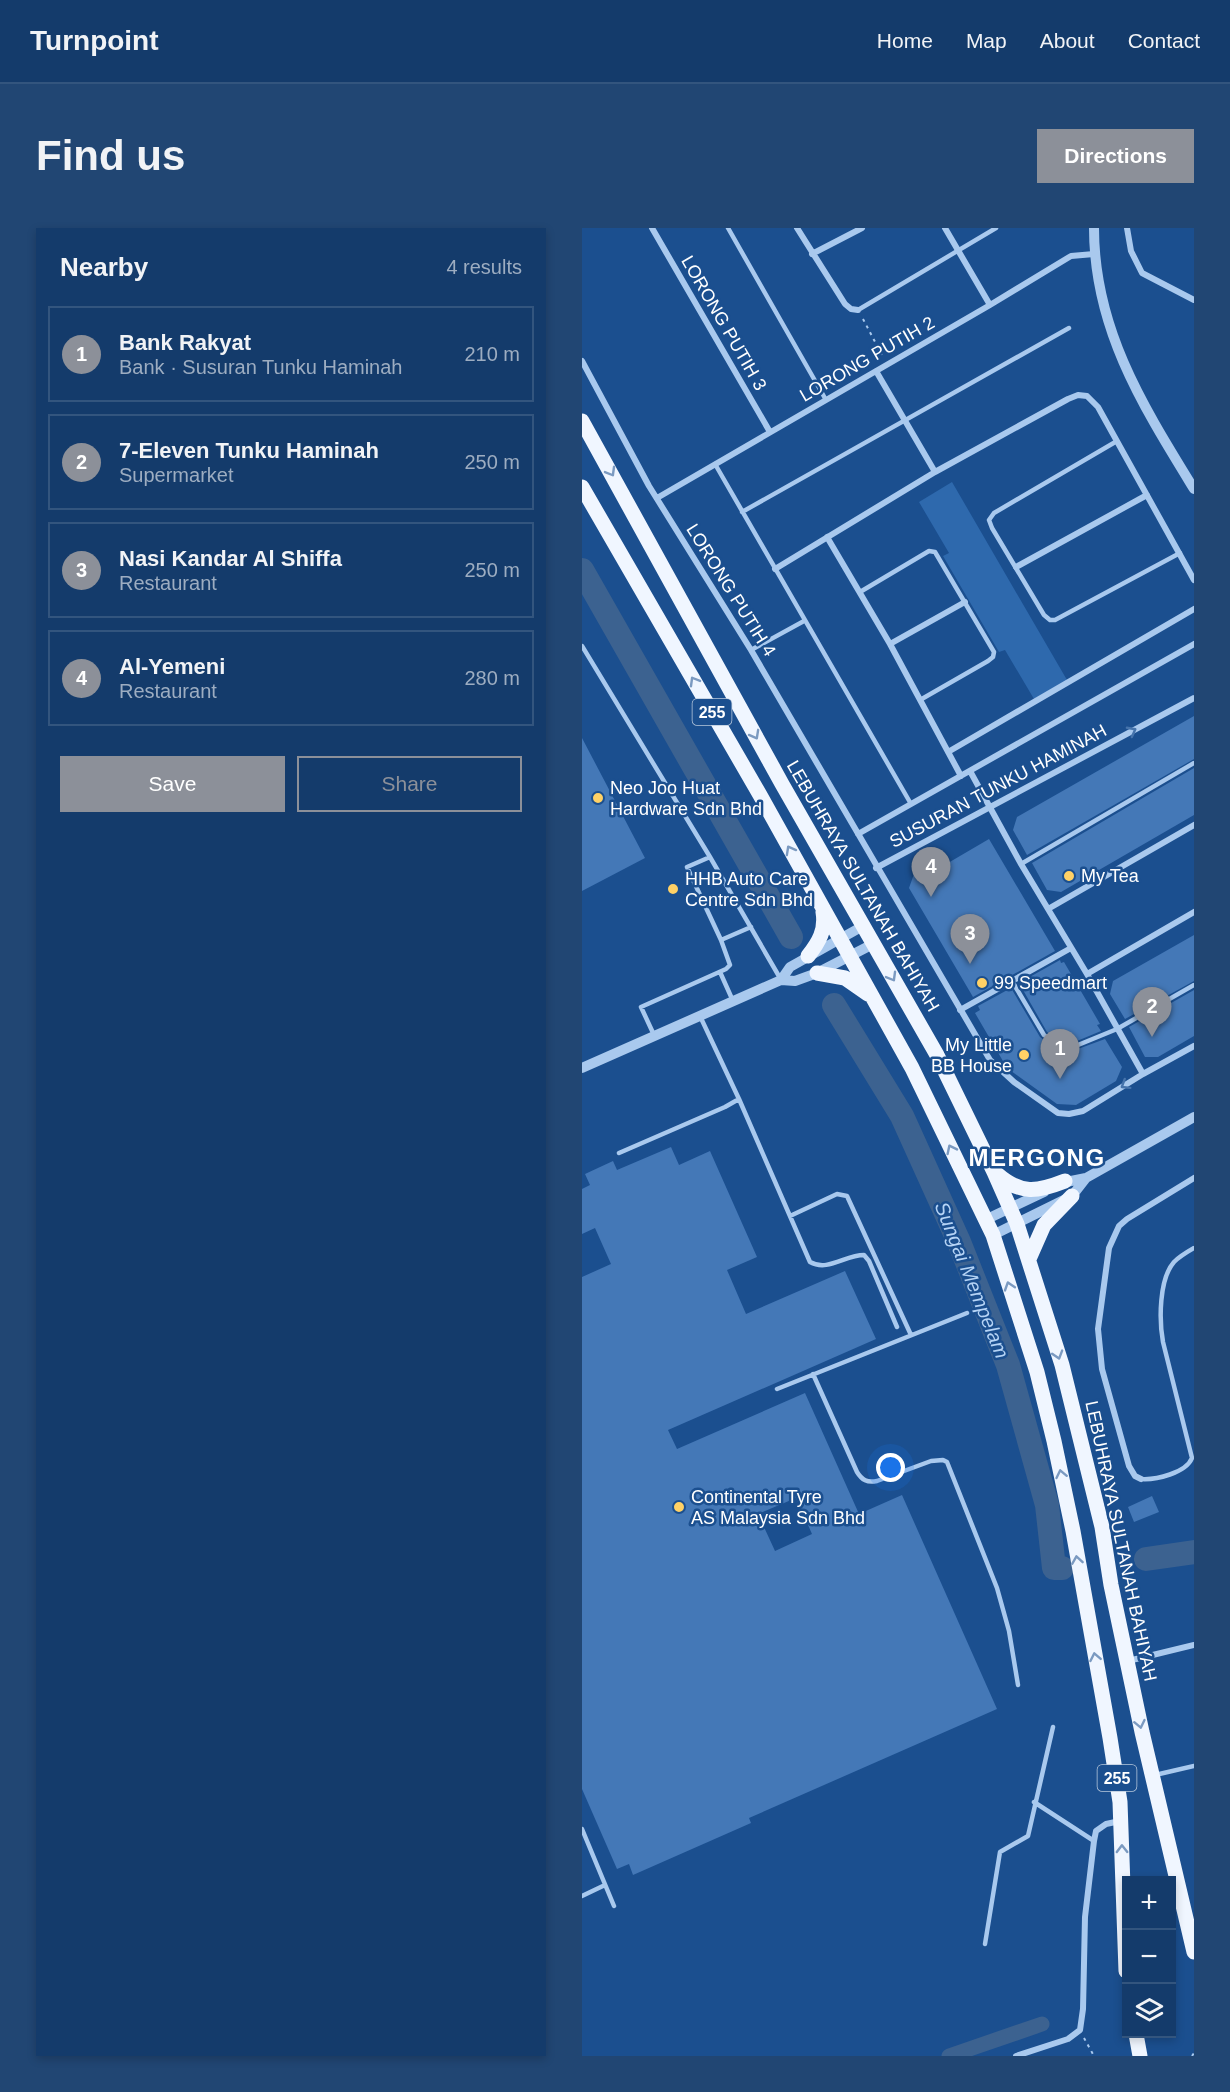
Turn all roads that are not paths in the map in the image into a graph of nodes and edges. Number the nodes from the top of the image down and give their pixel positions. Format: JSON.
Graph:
{"nodes":[{"id":1,"x":728,"y":228,"type":"edge"},
{"id":2,"x":797,"y":228,"type":"edge"},
{"id":3,"x":862,"y":228,"type":"edge"},
{"id":4,"x":945,"y":228,"type":"edge"},
{"id":5,"x":996,"y":228,"type":"edge"},
{"id":6,"x":1094,"y":228,"type":"edge"},
{"id":7,"x":1127,"y":228,"type":"edge"},
{"id":8,"x":655,"y":229,"type":"edge"},
{"id":9,"x":957,"y":250,"type":"junction"},
{"id":10,"x":813,"y":254,"type":"junction"},
{"id":11,"x":1094,"y":254,"type":"junction"},
{"id":12,"x":1194,"y":300,"type":"edge"},
{"id":13,"x":990,"y":305,"type":"junction"},
{"id":14,"x":858,"y":310,"type":"joint"},
{"id":15,"x":1069,"y":328,"type":"dead end"},
{"id":16,"x":582,"y":361,"type":"edge"},
{"id":17,"x":876,"y":371,"type":"junction"},
{"id":18,"x":826,"y":400,"type":"junction"},
{"id":19,"x":582,"y":421,"type":"edge"},
{"id":20,"x":906,"y":421,"type":"junction"},
{"id":21,"x":770,"y":432,"type":"junction"},
{"id":22,"x":1117,"y":441,"type":"junction"},
{"id":23,"x":715,"y":464,"type":"junction"},
{"id":24,"x":935,"y":472,"type":"junction"},
{"id":25,"x":582,"y":486,"type":"edge"},
{"id":26,"x":1194,"y":489,"type":"edge"},
{"id":27,"x":1146,"y":495,"type":"junction"},
{"id":28,"x":657,"y":498,"type":"junction"},
{"id":29,"x":742,"y":512,"type":"junction"},
{"id":30,"x":827,"y":537,"type":"junction"},
{"id":31,"x":1180,"y":553,"type":"junction"},
{"id":32,"x":1016,"y":567,"type":"junction"},
{"id":33,"x":774,"y":569,"type":"junction"},
{"id":34,"x":1194,"y":580,"type":"edge"},
{"id":35,"x":860,"y":592,"type":"junction"},
{"id":36,"x":965,"y":602,"type":"junction"},
{"id":37,"x":1194,"y":609,"type":"edge"},
{"id":38,"x":804,"y":621,"type":"junction"},
{"id":39,"x":890,"y":644,"type":"junction"},
{"id":40,"x":1194,"y":644,"type":"edge"},
{"id":41,"x":582,"y":646,"type":"edge"},
{"id":42,"x":751,"y":650,"type":"junction"},
{"id":43,"x":1194,"y":698,"type":"edge"},
{"id":44,"x":920,"y":700,"type":"junction"},
{"id":45,"x":948,"y":752,"type":"junction"},
{"id":46,"x":1194,"y":763,"type":"edge"},
{"id":47,"x":970,"y":771,"type":"junction"},
{"id":48,"x":961,"y":776,"type":"junction"},
{"id":49,"x":911,"y":804,"type":"junction"},
{"id":50,"x":989,"y":808,"type":"junction"},
{"id":51,"x":1194,"y":825,"type":"edge"},
{"id":52,"x":858,"y":834,"type":"junction"},
{"id":53,"x":710,"y":856,"type":"junction"},
{"id":54,"x":1021,"y":864,"type":"junction"},
{"id":55,"x":876,"y":868,"type":"junction"},
{"id":56,"x":820,"y":903,"type":"junction"},
{"id":57,"x":1048,"y":909,"type":"junction"},
{"id":58,"x":1194,"y":912,"type":"edge"},
{"id":59,"x":863,"y":926,"type":"junction"},
{"id":60,"x":751,"y":927,"type":"junction"},
{"id":61,"x":839,"y":938,"type":"junction"},
{"id":62,"x":721,"y":940,"type":"junction"},
{"id":63,"x":873,"y":944,"type":"junction"},
{"id":64,"x":1071,"y":948,"type":"junction"},
{"id":65,"x":808,"y":956,"type":"junction"},
{"id":66,"x":849,"y":956,"type":"junction"},
{"id":67,"x":720,"y":972,"type":"junction"},
{"id":68,"x":817,"y":973,"type":"junction"},
{"id":69,"x":1087,"y":974,"type":"junction"},
{"id":70,"x":781,"y":980,"type":"junction"},
{"id":71,"x":1012,"y":981,"type":"junction"},
{"id":72,"x":1194,"y":985,"type":"edge"},
{"id":73,"x":872,"y":998,"type":"junction"},
{"id":74,"x":733,"y":1001,"type":"junction"},
{"id":75,"x":960,"y":1010,"type":"junction"},
{"id":76,"x":700,"y":1016,"type":"junction"},
{"id":77,"x":1117,"y":1029,"type":"junction"},
{"id":78,"x":654,"y":1035,"type":"junction"},
{"id":79,"x":1194,"y":1046,"type":"edge"},
{"id":80,"x":582,"y":1068,"type":"edge"},
{"id":81,"x":1143,"y":1074,"type":"junction"},
{"id":82,"x":739,"y":1099,"type":"junction"},
{"id":83,"x":1194,"y":1117,"type":"edge"},
{"id":84,"x":619,"y":1153,"type":"dead end"},
{"id":85,"x":994,"y":1172,"type":"junction"},
{"id":86,"x":1086,"y":1178,"type":"junction"},
{"id":87,"x":1194,"y":1178,"type":"edge"},
{"id":88,"x":1065,"y":1181,"type":"junction"},
{"id":89,"x":1072,"y":1196,"type":"junction"},
{"id":90,"x":1010,"y":1209,"type":"junction"},
{"id":91,"x":790,"y":1216,"type":"junction"},
{"id":92,"x":985,"y":1220,"type":"junction"},
{"id":93,"x":1017,"y":1224,"type":"junction"},
{"id":94,"x":993,"y":1235,"type":"junction"},
{"id":95,"x":1194,"y":1248,"type":"edge"},
{"id":96,"x":1029,"y":1259,"type":"junction"},
{"id":97,"x":967,"y":1313,"type":"dead end"},
{"id":98,"x":897,"y":1327,"type":"dead end"},
{"id":99,"x":911,"y":1335,"type":"junction"},
{"id":100,"x":813,"y":1374,"type":"junction"},
{"id":101,"x":777,"y":1389,"type":"dead end"},
{"id":102,"x":1141,"y":1479,"type":"joint"},
{"id":103,"x":1194,"y":1645,"type":"edge"},
{"id":104,"x":1127,"y":1661,"type":"junction"},
{"id":105,"x":1018,"y":1685,"type":"dead end"},
{"id":106,"x":1053,"y":1727,"type":"dead end"},
{"id":107,"x":1194,"y":1766,"type":"edge"},
{"id":108,"x":1152,"y":1776,"type":"junction"},
{"id":109,"x":1034,"y":1802,"type":"junction"},
{"id":110,"x":1121,"y":1821,"type":"junction"},
{"id":111,"x":582,"y":1829,"type":"edge"},
{"id":112,"x":1094,"y":1841,"type":"junction"},
{"id":113,"x":605,"y":1885,"type":"junction"},
{"id":114,"x":582,"y":1896,"type":"edge"},
{"id":115,"x":614,"y":1906,"type":"dead end"},
{"id":116,"x":1125,"y":1930,"type":"edge"},
{"id":117,"x":985,"y":1944,"type":"dead end"},
{"id":118,"x":1194,"y":1952,"type":"edge"},
{"id":119,"x":1137,"y":2038,"type":"edge"},
{"id":120,"x":1140,"y":2054,"type":"edge"},
{"id":121,"x":1016,"y":2056,"type":"edge"}],
"edges":[{"from":1,"to":18,"type":"lane"},
{"from":2,"to":10,"type":"street"},
{"from":3,"to":10,"type":"street"},
{"from":4,"to":9,"type":"street"},
{"from":5,"to":9,"type":"lane"},
{"from":6,"to":11,"type":"street"},
{"from":7,"to":12,"type":"street"},
{"from":8,"to":21,"type":"street","name":"LORONG PUTIH 3"},
{"from":9,"to":13,"type":"street"},
{"from":9,"to":14,"type":"lane"},
{"from":10,"to":14,"type":"street"},
{"from":11,"to":13,"type":"street","name":"LORONG PUTIH 2"},
{"from":11,"to":26,"type":"street"},
{"from":13,"to":17,"type":"street","name":"LORONG PUTIH 2"},
{"from":15,"to":20,"type":"lane"},
{"from":16,"to":28,"type":"street","name":"LORONG PUTIH 4"},
{"from":17,"to":18,"type":"street","name":"LORONG PUTIH 2"},
{"from":17,"to":20,"type":"street"},
{"from":18,"to":21,"type":"street","name":"LORONG PUTIH 2"},
{"from":19,"to":59,"type":"main road","name":"LEBUHRAYA SULTANAH BAHIYAH","number":"255","one_way":true},
{"from":20,"to":24,"type":"street"},
{"from":20,"to":29,"type":"lane"},
{"from":21,"to":23,"type":"street","name":"LORONG PUTIH 2"},
{"from":22,"to":24,"type":"street"},
{"from":22,"to":27,"type":"street"},
{"from":22,"to":32,"type":"lane"},
{"from":23,"to":28,"type":"street","name":"LORONG PUTIH 2"},
{"from":23,"to":29,"type":"lane"},
{"from":24,"to":30,"type":"street"},
{"from":56,"to":25,"type":"main road","number":"255","one_way":true},
{"from":27,"to":31,"type":"street"},
{"from":27,"to":32,"type":"street"},
{"from":28,"to":42,"type":"street","name":"LORONG PUTIH 4"},
{"from":29,"to":33,"type":"lane"},
{"from":30,"to":33,"type":"street"},
{"from":30,"to":35,"type":"street"},
{"from":31,"to":32,"type":"lane"},
{"from":31,"to":34,"type":"street"},
{"from":33,"to":38,"type":"lane"},
{"from":35,"to":36,"type":"lane"},
{"from":35,"to":39,"type":"street"},
{"from":36,"to":39,"type":"street"},
{"from":36,"to":44,"type":"lane"},
{"from":37,"to":45,"type":"street"},
{"from":38,"to":42,"type":"lane"},
{"from":38,"to":49,"type":"lane"},
{"from":39,"to":44,"type":"street"},
{"from":40,"to":47,"type":"street"},
{"from":41,"to":53,"type":"lane"},
{"from":42,"to":52,"type":"street","name":"LORONG PUTIH 4"},
{"from":50,"to":43,"type":"street","name":"SUSURAN TUNKU HAMINAH","one_way":true},
{"from":44,"to":45,"type":"street"},
{"from":45,"to":48,"type":"street"},
{"from":46,"to":54,"type":"lane"},
{"from":47,"to":48,"type":"street"},
{"from":47,"to":50,"type":"street"},
{"from":48,"to":49,"type":"street"},
{"from":49,"to":52,"type":"street"},
{"from":50,"to":54,"type":"street"},
{"from":50,"to":55,"type":"street","name":"SUSURAN TUNKU HAMINAH"},
{"from":51,"to":57,"type":"street"},
{"from":52,"to":55,"type":"street","name":"LORONG PUTIH 4"},
{"from":53,"to":60,"type":"lane"},
{"from":53,"to":62,"type":"lane"},
{"from":54,"to":57,"type":"street"},
{"from":55,"to":75,"type":"street","name":"SUSURAN TUNKU HAMINAH"},
{"from":56,"to":61,"type":"main road","number":"255"},
{"from":56,"to":65,"type":"main road"},
{"from":57,"to":64,"type":"street"},
{"from":58,"to":69,"type":"street"},
{"from":59,"to":61,"type":"street"},
{"from":59,"to":63,"type":"main road","name":"LEBUHRAYA SULTANAH BAHIYAH","number":"255"},
{"from":60,"to":62,"type":"lane"},
{"from":60,"to":70,"type":"lane"},
{"from":61,"to":65,"type":"street"},
{"from":61,"to":66,"type":"main road","number":"255"},
{"from":62,"to":67,"type":"lane"},
{"from":63,"to":66,"type":"street"},
{"from":63,"to":85,"type":"main road","name":"LEBUHRAYA SULTANAH BAHIYAH","number":"255","one_way":true},
{"from":64,"to":69,"type":"street"},
{"from":64,"to":71,"type":"street"},
{"from":65,"to":70,"type":"street"},
{"from":66,"to":68,"type":"street"},
{"from":66,"to":73,"type":"main road","number":"255"},
{"from":67,"to":74,"type":"lane"},
{"from":67,"to":78,"type":"lane"},
{"from":68,"to":70,"type":"street"},
{"from":68,"to":73,"type":"main road"},
{"from":69,"to":77,"type":"street"},
{"from":70,"to":74,"type":"street"},
{"from":71,"to":75,"type":"street"},
{"from":71,"to":77,"type":"lane"},
{"from":72,"to":77,"type":"lane"},
{"from":92,"to":73,"type":"main road","number":"255","one_way":true},
{"from":74,"to":76,"type":"street"},
{"from":81,"to":75,"type":"street","name":"SUSURAN TUNKU HAMINAH","one_way":true},
{"from":76,"to":78,"type":"street"},
{"from":76,"to":82,"type":"lane"},
{"from":77,"to":81,"type":"street"},
{"from":78,"to":80,"type":"street"},
{"from":79,"to":81,"type":"street"},
{"from":82,"to":84,"type":"lane"},
{"from":82,"to":91,"type":"lane"},
{"from":83,"to":86,"type":"street"},
{"from":85,"to":88,"type":"main road"},
{"from":85,"to":90,"type":"main road","name":"LEBUHRAYA SULTANAH BAHIYAH","number":"255"},
{"from":86,"to":88,"type":"street"},
{"from":86,"to":89,"type":"street"},
{"from":87,"to":102,"type":"street"},
{"from":88,"to":90,"type":"street"},
{"from":89,"to":93,"type":"street"},
{"from":89,"to":96,"type":"main road"},
{"from":90,"to":92,"type":"street"},
{"from":90,"to":93,"type":"main road","name":"LEBUHRAYA SULTANAH BAHIYAH","number":"255"},
{"from":91,"to":98,"type":"lane"},
{"from":91,"to":99,"type":"lane"},
{"from":92,"to":94,"type":"main road","number":"255"},
{"from":93,"to":94,"type":"street"},
{"from":93,"to":96,"type":"main road","name":"LEBUHRAYA SULTANAH BAHIYAH","number":"255"},
{"from":110,"to":94,"type":"main road","number":"255","one_way":true},
{"from":95,"to":102,"type":"lane"},
{"from":96,"to":104,"type":"main road","name":"LEBUHRAYA SULTANAH BAHIYAH","number":"255","one_way":true},
{"from":97,"to":99,"type":"lane"},
{"from":99,"to":100,"type":"lane"},
{"from":100,"to":101,"type":"lane"},
{"from":100,"to":105,"type":"lane"},
{"from":103,"to":104,"type":"street"},
{"from":104,"to":108,"type":"main road","name":"LEBUHRAYA SULTANAH BAHIYAH","number":"255","one_way":true},
{"from":106,"to":109,"type":"lane"},
{"from":107,"to":108,"type":"lane"},
{"from":108,"to":118,"type":"main road","name":"LEBUHRAYA SULTANAH BAHIYAH","number":"255"},
{"from":109,"to":112,"type":"lane"},
{"from":109,"to":117,"type":"lane"},
{"from":110,"to":112,"type":"street"},
{"from":116,"to":110,"type":"main road","number":"255","one_way":true},
{"from":111,"to":113,"type":"lane"},
{"from":112,"to":121,"type":"street"},
{"from":113,"to":114,"type":"lane"},
{"from":113,"to":115,"type":"lane"},
{"from":119,"to":120,"type":"main road"}]}
